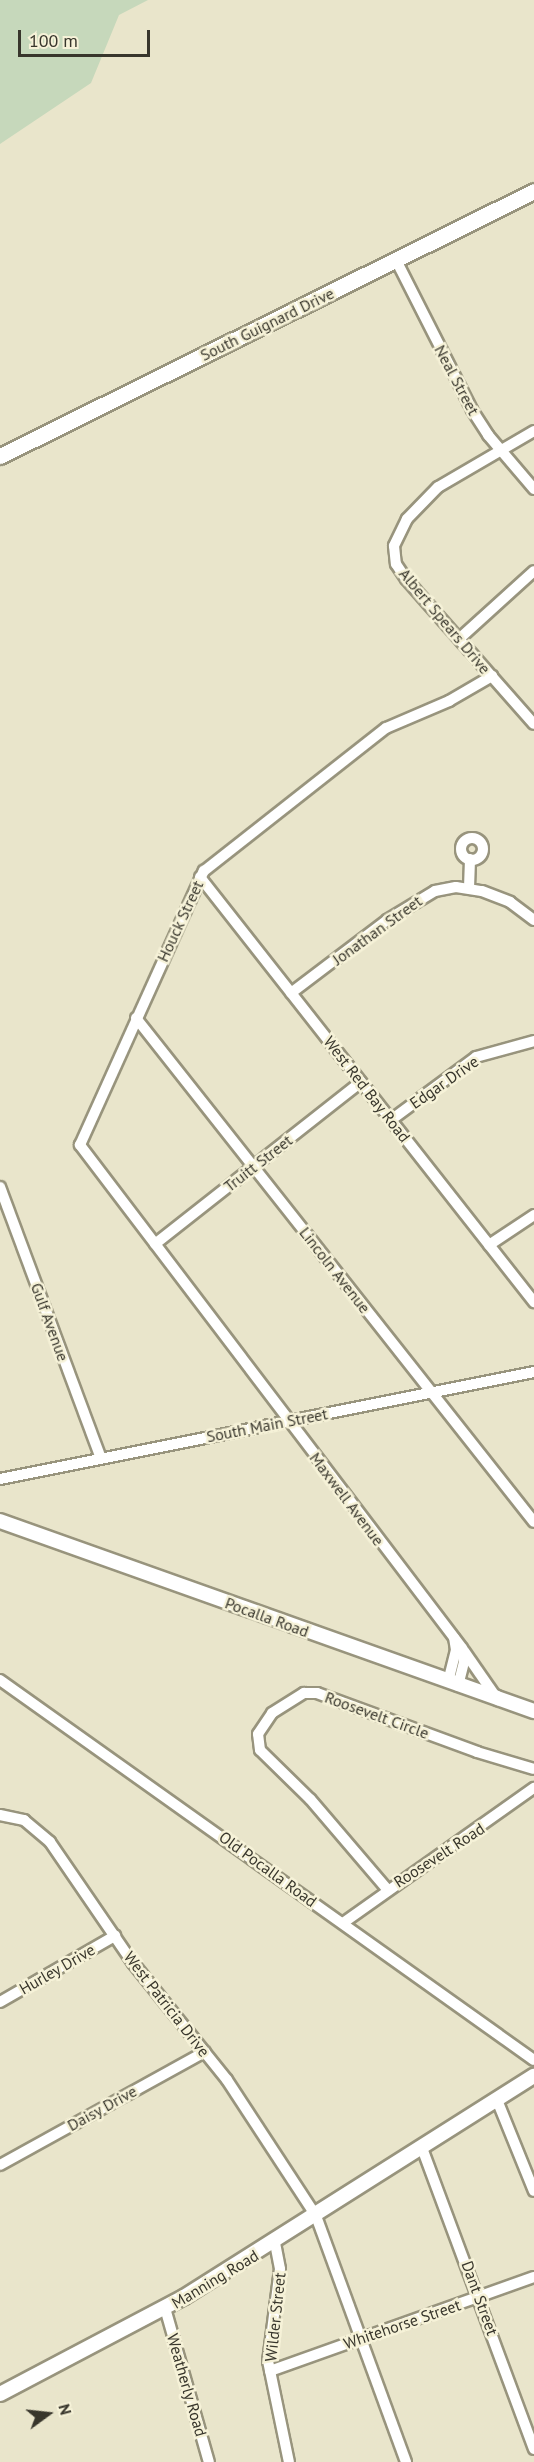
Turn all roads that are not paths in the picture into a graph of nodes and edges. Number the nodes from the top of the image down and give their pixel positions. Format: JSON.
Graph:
{"nodes":[{"id":1,"x":534,"y":191,"type":"edge"},
{"id":2,"x":396,"y":260,"type":"junction"},
{"id":3,"x":534,"y":430,"type":"edge"},
{"id":4,"x":499,"y":448,"type":"junction"},
{"id":5,"x":0,"y":456,"type":"edge"},
{"id":6,"x":534,"y":489,"type":"edge"},
{"id":7,"x":534,"y":571,"type":"edge"},
{"id":8,"x":459,"y":639,"type":"junction"},
{"id":9,"x":492,"y":676,"type":"junction"},
{"id":10,"x":534,"y":724,"type":"edge"},
{"id":11,"x":470,"y":859,"type":"dead end"},
{"id":12,"x":200,"y":877,"type":"junction"},
{"id":13,"x":469,"y":888,"type":"junction"},
{"id":14,"x":534,"y":920,"type":"edge"},
{"id":15,"x":291,"y":993,"type":"junction"},
{"id":16,"x":136,"y":1018,"type":"junction"},
{"id":17,"x":534,"y":1041,"type":"edge"},
{"id":18,"x":361,"y":1083,"type":"junction"},
{"id":19,"x":391,"y":1120,"type":"junction"},
{"id":20,"x":254,"y":1166,"type":"junction"},
{"id":21,"x":0,"y":1187,"type":"edge"},
{"id":22,"x":534,"y":1215,"type":"edge"},
{"id":23,"x":155,"y":1244,"type":"junction"},
{"id":24,"x":489,"y":1245,"type":"junction"},
{"id":25,"x":534,"y":1302,"type":"edge"},
{"id":26,"x":534,"y":1372,"type":"edge"},
{"id":27,"x":432,"y":1392,"type":"junction"},
{"id":28,"x":289,"y":1421,"type":"junction"},
{"id":29,"x":101,"y":1458,"type":"junction"},
{"id":30,"x":0,"y":1479,"type":"edge"},
{"id":31,"x":0,"y":1521,"type":"edge"},
{"id":32,"x":534,"y":1522,"type":"edge"},
{"id":33,"x":454,"y":1638,"type":"junction"},
{"id":34,"x":462,"y":1648,"type":"junction"},
{"id":35,"x":0,"y":1680,"type":"edge"},
{"id":36,"x":453,"y":1684,"type":"junction"},
{"id":37,"x":498,"y":1700,"type":"junction"},
{"id":38,"x":534,"y":1711,"type":"edge"},
{"id":39,"x":534,"y":1769,"type":"edge"},
{"id":40,"x":534,"y":1788,"type":"edge"},
{"id":41,"x":0,"y":1815,"type":"edge"},
{"id":42,"x":387,"y":1889,"type":"junction"},
{"id":43,"x":343,"y":1923,"type":"junction"},
{"id":44,"x":115,"y":1936,"type":"junction"},
{"id":45,"x":0,"y":2002,"type":"edge"},
{"id":46,"x":205,"y":2052,"type":"junction"},
{"id":47,"x":534,"y":2060,"type":"edge"},
{"id":48,"x":534,"y":2076,"type":"edge"},
{"id":49,"x":496,"y":2100,"type":"junction"},
{"id":50,"x":423,"y":2148,"type":"junction"},
{"id":51,"x":0,"y":2165,"type":"edge"},
{"id":52,"x":534,"y":2191,"type":"edge"},
{"id":53,"x":316,"y":2216,"type":"junction"},
{"id":54,"x":275,"y":2243,"type":"junction"},
{"id":55,"x":534,"y":2277,"type":"edge"},
{"id":56,"x":480,"y":2296,"type":"junction"},
{"id":57,"x":165,"y":2308,"type":"junction"},
{"id":58,"x":362,"y":2338,"type":"junction"},
{"id":59,"x":270,"y":2371,"type":"junction"},
{"id":60,"x":0,"y":2394,"type":"edge"},
{"id":61,"x":534,"y":2449,"type":"edge"},
{"id":62,"x":209,"y":2462,"type":"edge"},
{"id":63,"x":289,"y":2462,"type":"edge"},
{"id":64,"x":406,"y":2462,"type":"edge"}],
"edges":[{"from":1,"to":2,"type":"highway","name":"South Guignard Drive"},
{"from":2,"to":4,"type":"street","name":"Neal Street"},
{"from":2,"to":5,"type":"highway","name":"South Guignard Drive"},
{"from":3,"to":4,"type":"street","name":"Albert Spears Drive"},
{"from":4,"to":6,"type":"street","name":"Neal Street"},
{"from":4,"to":8,"type":"street","name":"Albert Spears Drive"},
{"from":7,"to":8,"type":"street"},
{"from":8,"to":9,"type":"street","name":"Albert Spears Drive"},
{"from":9,"to":10,"type":"street","name":"Albert Spears Drive"},
{"from":9,"to":12,"type":"street","name":"Houck Street"},
{"from":11,"to":13,"type":"street"},
{"from":12,"to":15,"type":"street","name":"West Red Bay Road"},
{"from":12,"to":16,"type":"street","name":"Houck Street"},
{"from":13,"to":14,"type":"street","name":"Jonathan Street"},
{"from":13,"to":15,"type":"street","name":"Jonathan Street"},
{"from":15,"to":18,"type":"street","name":"West Red Bay Road"},
{"from":16,"to":20,"type":"street","name":"Lincoln Avenue"},
{"from":16,"to":23,"type":"street","name":"Houck Street"},
{"from":17,"to":19,"type":"street","name":"Edgar Drive"},
{"from":18,"to":19,"type":"street","name":"West Red Bay Road"},
{"from":18,"to":20,"type":"street","name":"Truitt Street"},
{"from":19,"to":24,"type":"street","name":"West Red Bay Road"},
{"from":20,"to":23,"type":"street","name":"Truitt Street"},
{"from":20,"to":27,"type":"street","name":"Lincoln Avenue"},
{"from":21,"to":29,"type":"street","name":"Gulf Avenue"},
{"from":22,"to":24,"type":"street"},
{"from":23,"to":28,"type":"street","name":"Maxwell Avenue"},
{"from":24,"to":25,"type":"street","name":"West Red Bay Road"},
{"from":26,"to":27,"type":"street","name":"South Main Street"},
{"from":27,"to":28,"type":"street","name":"South Main Street"},
{"from":27,"to":32,"type":"street","name":"Lincoln Avenue"},
{"from":28,"to":29,"type":"street","name":"South Main Street"},
{"from":28,"to":33,"type":"street","name":"Maxwell Avenue"},
{"from":29,"to":30,"type":"street","name":"South Main Street"},
{"from":31,"to":36,"type":"main road","name":"Pocalla Road"},
{"from":33,"to":34,"type":"street","name":"Maxwell Avenue"},
{"from":33,"to":36,"type":"street"},
{"from":34,"to":36,"type":"street"},
{"from":34,"to":37,"type":"street","name":"Maxwell Avenue"},
{"from":35,"to":43,"type":"street","name":"Old Pocalla Road"},
{"from":36,"to":37,"type":"main road","name":"Pocalla Road"},
{"from":37,"to":38,"type":"main road","name":"Pocalla Road"},
{"from":39,"to":42,"type":"street","name":"Roosevelt Circle"},
{"from":40,"to":42,"type":"street","name":"Roosevelt Road"},
{"from":41,"to":44,"type":"street","name":"West Patricia Drive"},
{"from":42,"to":43,"type":"street","name":"Roosevelt Road"},
{"from":43,"to":47,"type":"street","name":"Old Pocalla Road"},
{"from":44,"to":45,"type":"street","name":"Hurley Drive"},
{"from":44,"to":46,"type":"street","name":"West Patricia Drive"},
{"from":46,"to":51,"type":"street","name":"Daisy Drive"},
{"from":46,"to":53,"type":"street","name":"West Patricia Drive"},
{"from":48,"to":49,"type":"main road","name":"Manning Road"},
{"from":49,"to":50,"type":"main road","name":"Manning Road"},
{"from":49,"to":52,"type":"street"},
{"from":50,"to":53,"type":"main road","name":"Manning Road"},
{"from":50,"to":56,"type":"street","name":"Dant Street"},
{"from":53,"to":54,"type":"main road","name":"Manning Road"},
{"from":53,"to":58,"type":"street","name":"West Patricia Drive"},
{"from":54,"to":57,"type":"main road","name":"Manning Road"},
{"from":54,"to":59,"type":"street","name":"Wilder Street"},
{"from":55,"to":56,"type":"street","name":"Whitehorse Street"},
{"from":56,"to":58,"type":"street","name":"Whitehorse Street"},
{"from":56,"to":61,"type":"street","name":"Dant Street"},
{"from":57,"to":60,"type":"main road","name":"Manning Road"},
{"from":57,"to":62,"type":"street","name":"Weatherly Road"},
{"from":58,"to":59,"type":"street","name":"Whitehorse Street"},
{"from":58,"to":64,"type":"street","name":"West Patricia Drive"},
{"from":59,"to":63,"type":"street","name":"Wilder Street"}]}
